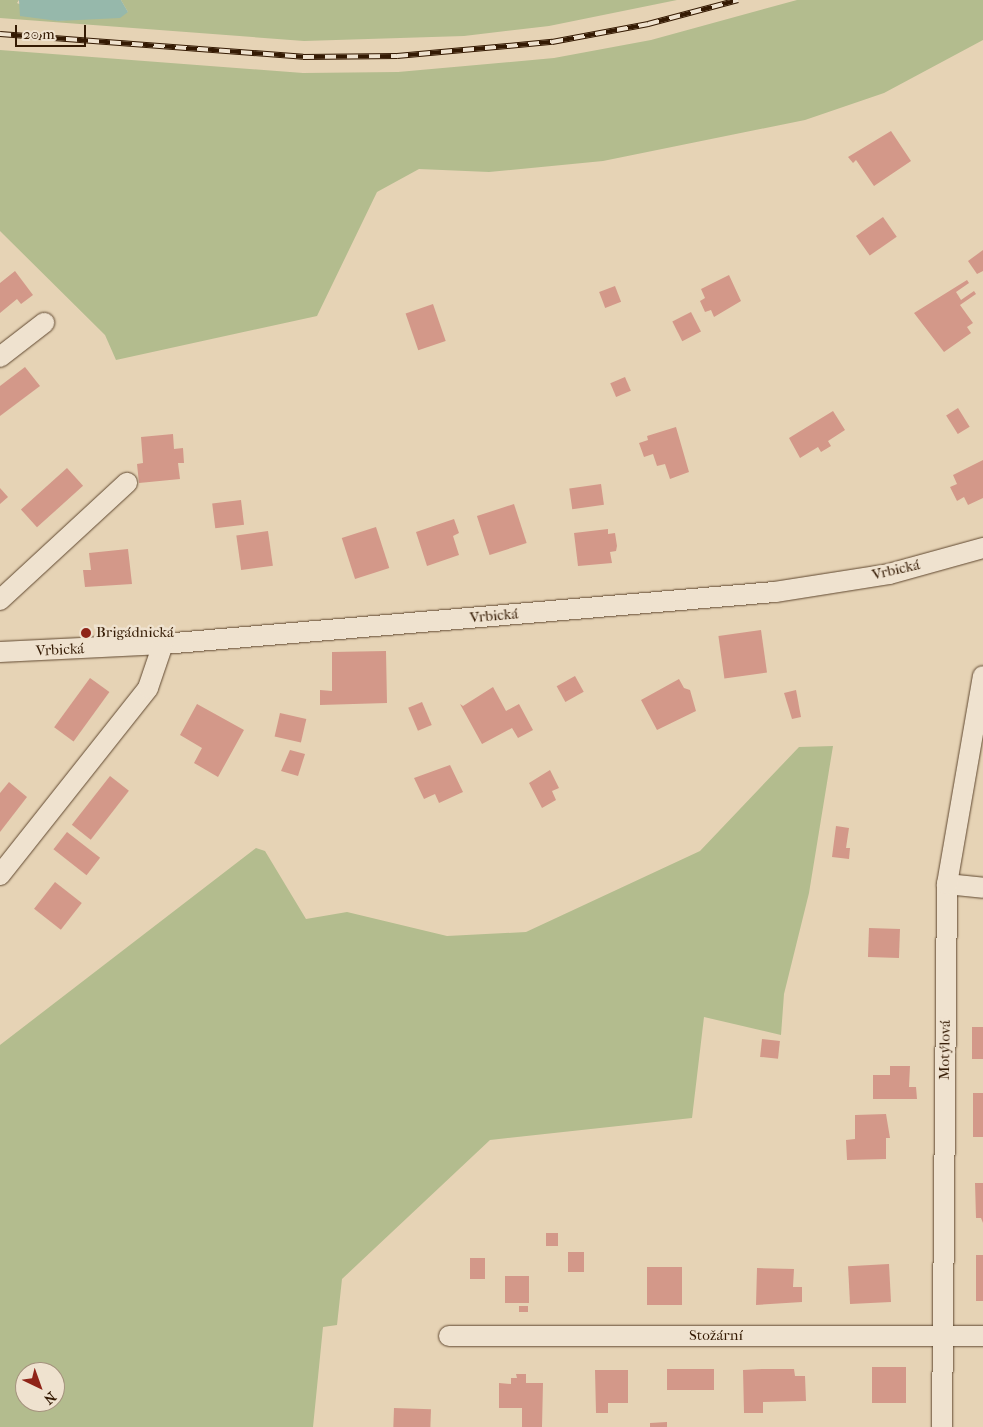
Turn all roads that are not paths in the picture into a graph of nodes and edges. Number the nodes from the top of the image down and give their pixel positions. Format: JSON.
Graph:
{"nodes":[{"id":1,"x":44,"y":323,"type":"dead end"},
{"id":2,"x":0,"y":357,"type":"edge"},
{"id":3,"x":127,"y":483,"type":"dead end"},
{"id":4,"x":983,"y":548,"type":"edge"},
{"id":5,"x":0,"y":600,"type":"edge"},
{"id":6,"x":163,"y":644,"type":"junction"},
{"id":7,"x":0,"y":652,"type":"edge"},
{"id":8,"x":983,"y":676,"type":"edge"},
{"id":9,"x":0,"y":875,"type":"edge"},
{"id":10,"x":947,"y":884,"type":"junction"},
{"id":11,"x":983,"y":888,"type":"edge"},
{"id":12,"x":449,"y":1336,"type":"dead end"},
{"id":13,"x":983,"y":1336,"type":"edge"},
{"id":14,"x":943,"y":1337,"type":"junction"},
{"id":15,"x":942,"y":1427,"type":"edge"}],
"edges":[{"from":1,"to":2,"type":"street"},
{"from":3,"to":5,"type":"street"},
{"from":4,"to":6,"type":"street","name":"Vrbická"},
{"from":6,"to":7,"type":"street","name":"Vrbická"},
{"from":6,"to":9,"type":"street"},
{"from":8,"to":10,"type":"street","name":"Motýlová"},
{"from":10,"to":11,"type":"street"},
{"from":10,"to":14,"type":"street","name":"Motýlová"},
{"from":12,"to":14,"type":"street","name":"Stožární"},
{"from":13,"to":14,"type":"street","name":"Stožární"},
{"from":14,"to":15,"type":"street","name":"Motýlová"}]}
